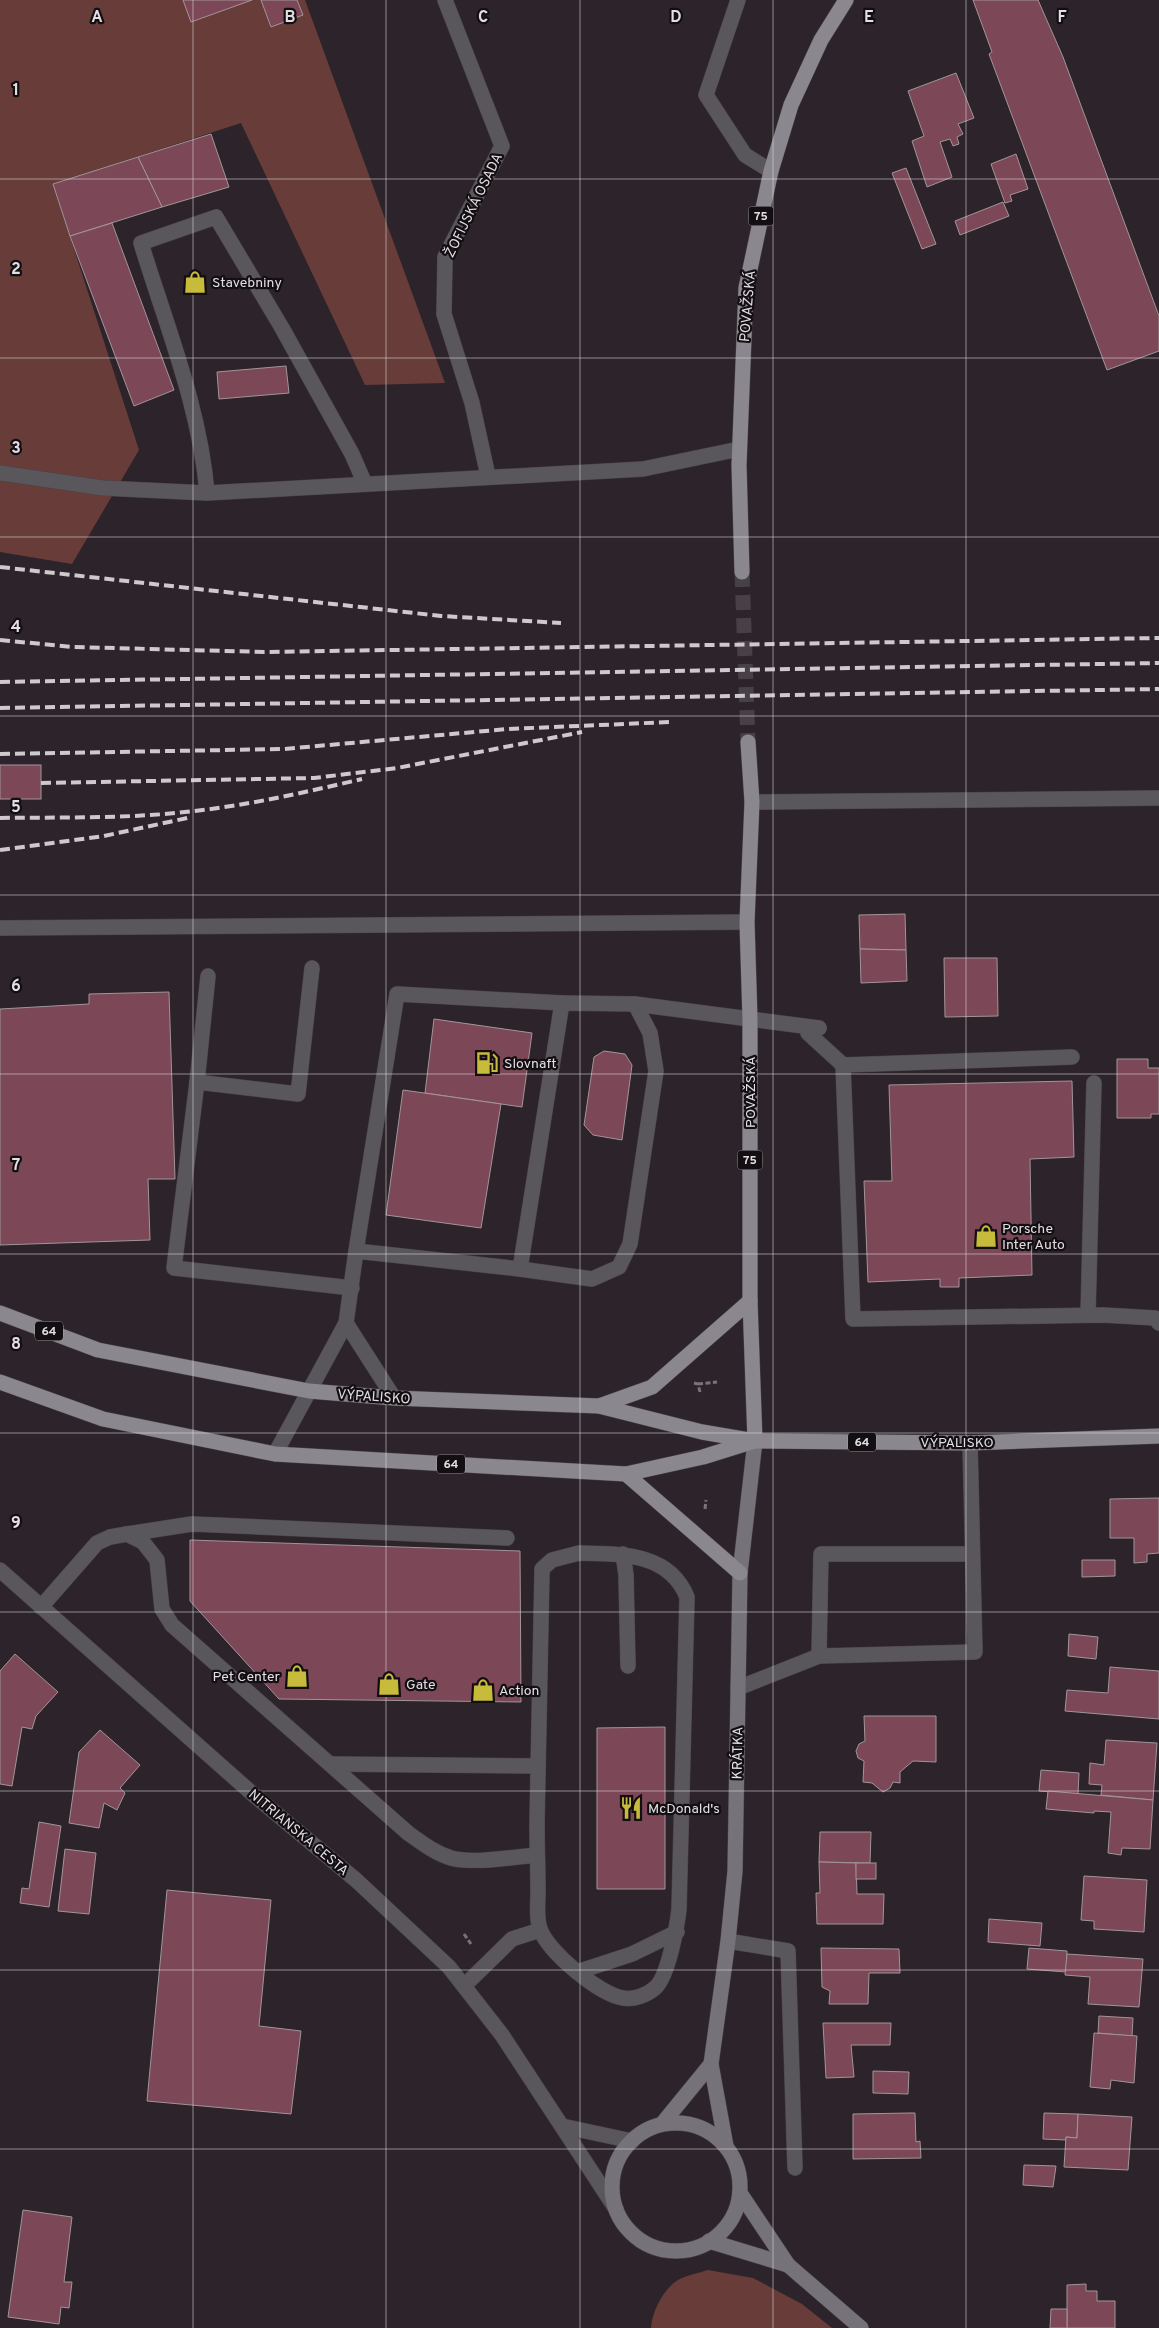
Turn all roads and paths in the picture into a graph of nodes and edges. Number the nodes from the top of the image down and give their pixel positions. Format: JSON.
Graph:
{"nodes":[{"id":1,"x":445,"y":0,"type":"edge"},
{"id":2,"x":738,"y":0,"type":"edge"},
{"id":3,"x":846,"y":0,"type":"edge"},
{"id":4,"x":771,"y":171,"type":"junction"},
{"id":5,"x":739,"y":449,"type":"junction"},
{"id":6,"x":0,"y":473,"type":"edge"},
{"id":7,"x":488,"y":476,"type":"junction"},
{"id":8,"x":365,"y":484,"type":"junction"},
{"id":9,"x":207,"y":493,"type":"junction"},
{"id":10,"x":742,"y":572,"type":"tunnel mouth"},
{"id":11,"x":748,"y":742,"type":"tunnel mouth"},
{"id":12,"x":1159,"y":798,"type":"edge"},
{"id":13,"x":752,"y":802,"type":"junction"},
{"id":14,"x":747,"y":922,"type":"junction"},
{"id":15,"x":0,"y":928,"type":"edge"},
{"id":16,"x":312,"y":968,"type":"dead end"},
{"id":17,"x":208,"y":976,"type":"dead end"},
{"id":18,"x":562,"y":1003,"type":"junction"},
{"id":19,"x":635,"y":1004,"type":"junction"},
{"id":20,"x":750,"y":1019,"type":"junction"},
{"id":21,"x":1072,"y":1057,"type":"dead end"},
{"id":22,"x":842,"y":1065,"type":"junction"},
{"id":23,"x":197,"y":1082,"type":"junction"},
{"id":24,"x":1094,"y":1083,"type":"dead end"},
{"id":25,"x":356,"y":1251,"type":"junction"},
{"id":26,"x":520,"y":1269,"type":"junction"},
{"id":27,"x":352,"y":1288,"type":"junction"},
{"id":28,"x":750,"y":1301,"type":"junction"},
{"id":29,"x":0,"y":1313,"type":"edge"},
{"id":30,"x":1095,"y":1315,"type":"junction"},
{"id":31,"x":346,"y":1323,"type":"junction"},
{"id":32,"x":1159,"y":1323,"type":"edge"},
{"id":33,"x":0,"y":1382,"type":"edge"},
{"id":34,"x":717,"y":1382,"type":"dead end"},
{"id":35,"x":698,"y":1384,"type":"dead end"},
{"id":36,"x":309,"y":1392,"type":"junction"},
{"id":37,"x":394,"y":1398,"type":"junction"},
{"id":38,"x":598,"y":1406,"type":"junction"},
{"id":39,"x":1159,"y":1436,"type":"edge"},
{"id":40,"x":755,"y":1441,"type":"junction"},
{"id":41,"x":970,"y":1443,"type":"junction"},
{"id":42,"x":275,"y":1454,"type":"junction"},
{"id":43,"x":626,"y":1474,"type":"junction"},
{"id":44,"x":127,"y":1534,"type":"junction"},
{"id":45,"x":508,"y":1538,"type":"dead end"},
{"id":46,"x":623,"y":1554,"type":"junction"},
{"id":47,"x":972,"y":1554,"type":"junction"},
{"id":48,"x":0,"y":1570,"type":"edge"},
{"id":49,"x":740,"y":1573,"type":"junction"},
{"id":50,"x":41,"y":1607,"type":"junction"},
{"id":51,"x":819,"y":1656,"type":"junction"},
{"id":52,"x":628,"y":1666,"type":"dead end"},
{"id":53,"x":738,"y":1688,"type":"junction"},
{"id":54,"x":330,"y":1764,"type":"junction"},
{"id":55,"x":538,"y":1766,"type":"junction"},
{"id":56,"x":537,"y":1855,"type":"junction"},
{"id":57,"x":540,"y":1930,"type":"junction"},
{"id":58,"x":677,"y":1932,"type":"junction"},
{"id":59,"x":728,"y":1941,"type":"junction"},
{"id":60,"x":577,"y":1972,"type":"junction"},
{"id":61,"x":464,"y":1986,"type":"junction"},
{"id":62,"x":711,"y":2064,"type":"junction"},
{"id":63,"x":662,"y":2124,"type":"junction"},
{"id":64,"x":562,"y":2126,"type":"junction"},
{"id":65,"x":632,"y":2140,"type":"junction"},
{"id":66,"x":726,"y":2146,"type":"junction"},
{"id":67,"x":795,"y":2168,"type":"dead end"},
{"id":68,"x":740,"y":2193,"type":"junction"},
{"id":69,"x":616,"y":2209,"type":"junction"},
{"id":70,"x":709,"y":2242,"type":"junction"},
{"id":71,"x":788,"y":2265,"type":"junction"},
{"id":72,"x":861,"y":2328,"type":"edge"}],
"edges":[{"from":1,"to":7,"type":"street","name":"ŽOFIJSKÁ OSADA"},
{"from":2,"to":4,"type":"street"},
{"from":3,"to":4,"type":"main road","name":"POVAŽSKÁ","number":"75"},
{"from":4,"to":5,"type":"main road","name":"POVAŽSKÁ","number":"75"},
{"from":5,"to":7,"type":"street"},
{"from":5,"to":10,"type":"main road","name":"POVAŽSKÁ","number":"75"},
{"from":6,"to":9,"type":"street"},
{"from":7,"to":8,"type":"street"},
{"from":8,"to":9,"type":"street"},
{"from":8,"to":9,"type":"street"},
{"from":11,"to":13,"type":"main road","name":"POVAŽSKÁ","number":"75"},
{"from":12,"to":13,"type":"street"},
{"from":13,"to":14,"type":"main road","name":"POVAŽSKÁ","number":"75"},
{"from":14,"to":15,"type":"street"},
{"from":14,"to":20,"type":"main road","name":"POVAŽSKÁ","number":"75"},
{"from":16,"to":23,"type":"street"},
{"from":17,"to":23,"type":"street"},
{"from":18,"to":19,"type":"street"},
{"from":18,"to":25,"type":"street"},
{"from":18,"to":26,"type":"street"},
{"from":19,"to":20,"type":"street"},
{"from":19,"to":26,"type":"street"},
{"from":20,"to":22,"type":"street"},
{"from":20,"to":28,"type":"main road","name":"POVAŽSKÁ","number":"75"},
{"from":21,"to":22,"type":"street"},
{"from":22,"to":30,"type":"street"},
{"from":23,"to":27,"type":"street"},
{"from":24,"to":30,"type":"street"},
{"from":25,"to":26,"type":"street"},
{"from":25,"to":27,"type":"street"},
{"from":27,"to":31,"type":"street"},
{"from":28,"to":38,"type":"main road","number":"64"},
{"from":28,"to":40,"type":"main road","name":"POVAŽSKÁ","number":"75"},
{"from":29,"to":36,"type":"main road","name":"VÝPALISKO","number":"64"},
{"from":30,"to":32,"type":"street"},
{"from":31,"to":36,"type":"street"},
{"from":31,"to":37,"type":"street"},
{"from":33,"to":42,"type":"main road","name":"VÝPALISKO","number":"64"},
{"from":34,"to":35,"type":"path"},
{"from":36,"to":37,"type":"main road","name":"VÝPALISKO","number":"64"},
{"from":36,"to":42,"type":"street"},
{"from":37,"to":38,"type":"main road","name":"VÝPALISKO","number":"64"},
{"from":38,"to":40,"type":"main road","name":"VÝPALISKO","number":"64"},
{"from":39,"to":41,"type":"main road","name":"VÝPALISKO","number":"64"},
{"from":40,"to":41,"type":"main road","name":"VÝPALISKO","number":"64"},
{"from":40,"to":43,"type":"main road","name":"VÝPALISKO","number":"64"},
{"from":40,"to":49,"type":"main road","name":"KRÁTKA"},
{"from":41,"to":47,"type":"street"},
{"from":42,"to":43,"type":"main road","name":"VÝPALISKO","number":"64"},
{"from":43,"to":49,"type":"main road"},
{"from":44,"to":45,"type":"street"},
{"from":44,"to":50,"type":"street"},
{"from":44,"to":54,"type":"street"},
{"from":46,"to":52,"type":"street"},
{"from":46,"to":55,"type":"street"},
{"from":46,"to":58,"type":"street"},
{"from":47,"to":51,"type":"street"},
{"from":47,"to":51,"type":"street"},
{"from":48,"to":50,"type":"street","name":"NITRIANSKA CESTA"},
{"from":49,"to":53,"type":"main road","name":"KRÁTKA"},
{"from":50,"to":61,"type":"street","name":"NITRIANSKA CESTA"},
{"from":51,"to":53,"type":"street"},
{"from":53,"to":59,"type":"main road","name":"KRÁTKA"},
{"from":54,"to":55,"type":"street"},
{"from":54,"to":56,"type":"street"},
{"from":55,"to":56,"type":"street"},
{"from":56,"to":57,"type":"street"},
{"from":57,"to":60,"type":"street"},
{"from":57,"to":61,"type":"street"},
{"from":58,"to":60,"type":"street"},
{"from":58,"to":60,"type":"street"},
{"from":59,"to":62,"type":"main road","name":"KRÁTKA"},
{"from":59,"to":67,"type":"street"},
{"from":61,"to":64,"type":"street","name":"NITRIANSKA CESTA"},
{"from":62,"to":63,"type":"main road"},
{"from":62,"to":66,"type":"main road","name":"KRÁTKA"},
{"from":63,"to":65,"type":"main road"},
{"from":63,"to":66,"type":"main road"},
{"from":64,"to":65,"type":"street"},
{"from":64,"to":69,"type":"street","name":"NITRIANSKA CESTA"},
{"from":65,"to":69,"type":"main road"},
{"from":66,"to":68,"type":"main road"},
{"from":68,"to":70,"type":"main road"},
{"from":68,"to":71,"type":"main road"},
{"from":69,"to":70,"type":"main road"},
{"from":70,"to":71,"type":"main road"},
{"from":71,"to":72,"type":"main road"}]}
